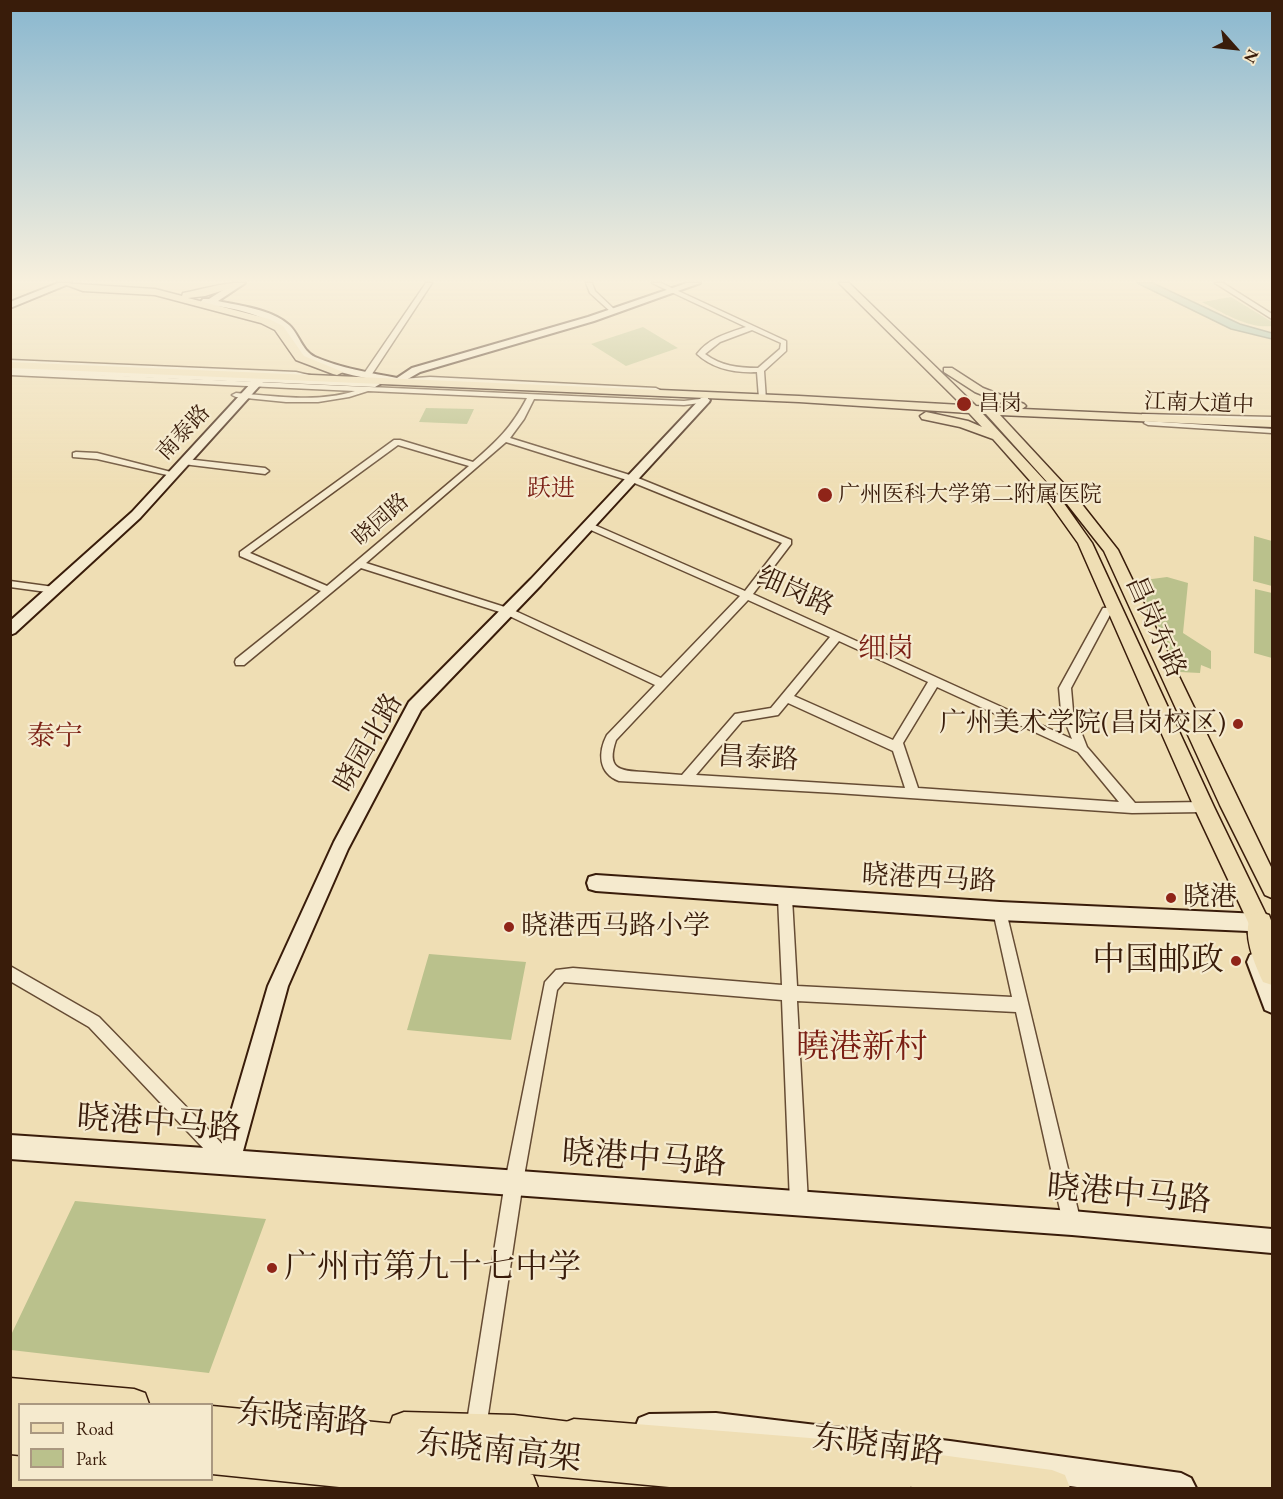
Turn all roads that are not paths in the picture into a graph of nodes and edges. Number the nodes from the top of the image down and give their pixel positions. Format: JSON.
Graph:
{"nodes":[{"id":1,"x":297,"y":353,"type":"edge"},
{"id":2,"x":303,"y":353,"type":"edge"},
{"id":3,"x":388,"y":353,"type":"edge"},
{"id":4,"x":471,"y":353,"type":"edge"},
{"id":5,"x":701,"y":353,"type":"edge"},
{"id":6,"x":780,"y":353,"type":"edge"},
{"id":7,"x":924,"y":353,"type":"edge"},
{"id":8,"x":160,"y":360,"type":"dead end"},
{"id":9,"x":10,"y":367,"type":"edge"},
{"id":10,"x":31,"y":368,"type":"junction"},
{"id":11,"x":329,"y":369,"type":"junction"},
{"id":12,"x":942,"y":369,"type":"junction"},
{"id":13,"x":151,"y":370,"type":"junction"},
{"id":14,"x":760,"y":370,"type":"junction"},
{"id":15,"x":167,"y":376,"type":"junction"},
{"id":16,"x":318,"y":378,"type":"junction"},
{"id":17,"x":255,"y":380,"type":"junction"},
{"id":18,"x":371,"y":381,"type":"junction"},
{"id":19,"x":396,"y":385,"type":"junction"},
{"id":20,"x":488,"y":387,"type":"junction"},
{"id":21,"x":579,"y":392,"type":"junction"},
{"id":22,"x":532,"y":395,"type":"junction"},
{"id":23,"x":241,"y":396,"type":"junction"},
{"id":24,"x":705,"y":398,"type":"junction"},
{"id":25,"x":763,"y":398,"type":"junction"},
{"id":26,"x":872,"y":403,"type":"junction"},
{"id":27,"x":984,"y":413,"type":"junction"},
{"id":28,"x":915,"y":414,"type":"junction"},
{"id":29,"x":1081,"y":415,"type":"junction"},
{"id":30,"x":1035,"y":420,"type":"junction"},
{"id":31,"x":1272,"y":425,"type":"edge"},
{"id":32,"x":505,"y":439,"type":"junction"},
{"id":33,"x":1001,"y":441,"type":"junction"},
{"id":34,"x":76,"y":455,"type":"dead end"},
{"id":35,"x":1034,"y":460,"type":"junction"},
{"id":36,"x":186,"y":462,"type":"junction"},
{"id":37,"x":475,"y":465,"type":"junction"},
{"id":38,"x":265,"y":471,"type":"dead end"},
{"id":39,"x":167,"y":472,"type":"junction"},
{"id":40,"x":630,"y":478,"type":"junction"},
{"id":41,"x":587,"y":525,"type":"junction"},
{"id":42,"x":358,"y":564,"type":"junction"},
{"id":43,"x":10,"y":584,"type":"edge"},
{"id":44,"x":50,"y":590,"type":"junction"},
{"id":45,"x":328,"y":590,"type":"junction"},
{"id":46,"x":747,"y":596,"type":"junction"},
{"id":47,"x":1116,"y":609,"type":"junction"},
{"id":48,"x":507,"y":611,"type":"junction"},
{"id":49,"x":10,"y":620,"type":"edge"},
{"id":50,"x":10,"y":630,"type":"edge"},
{"id":51,"x":837,"y":636,"type":"junction"},
{"id":52,"x":240,"y":662,"type":"dead end"},
{"id":53,"x":935,"y":681,"type":"junction"},
{"id":54,"x":662,"y":683,"type":"junction"},
{"id":55,"x":786,"y":697,"type":"junction"},
{"id":56,"x":898,"y":748,"type":"junction"},
{"id":57,"x":1082,"y":749,"type":"junction"},
{"id":58,"x":685,"y":779,"type":"junction"},
{"id":59,"x":913,"y":793,"type":"junction"},
{"id":60,"x":1204,"y":807,"type":"junction"},
{"id":61,"x":1132,"y":808,"type":"junction"},
{"id":62,"x":596,"y":883,"type":"dead end"},
{"id":63,"x":1272,"y":890,"type":"edge"},
{"id":64,"x":785,"y":898,"type":"junction"},
{"id":65,"x":1000,"y":911,"type":"junction"},
{"id":66,"x":1260,"y":922,"type":"junction"},
{"id":67,"x":1272,"y":949,"type":"edge"},
{"id":68,"x":10,"y":973,"type":"edge"},
{"id":69,"x":1272,"y":973,"type":"edge"},
{"id":70,"x":789,"y":993,"type":"junction"},
{"id":71,"x":1272,"y":1003,"type":"edge"},
{"id":72,"x":1022,"y":1005,"type":"junction"},
{"id":73,"x":10,"y":1147,"type":"edge"},
{"id":74,"x":228,"y":1162,"type":"junction"},
{"id":75,"x":514,"y":1182,"type":"junction"},
{"id":76,"x":799,"y":1203,"type":"junction"},
{"id":77,"x":1072,"y":1223,"type":"junction"},
{"id":78,"x":1272,"y":1241,"type":"edge"},
{"id":79,"x":10,"y":1393,"type":"edge"},
{"id":80,"x":123,"y":1403,"type":"edge"},
{"id":81,"x":213,"y":1412,"type":"edge"},
{"id":82,"x":213,"y":1424,"type":"edge"},
{"id":83,"x":477,"y":1428,"type":"junction"},
{"id":84,"x":574,"y":1437,"type":"junction"},
{"id":85,"x":213,"y":1456,"type":"edge"},
{"id":86,"x":213,"y":1472,"type":"edge"},
{"id":87,"x":389,"y":1488,"type":"edge"},
{"id":88,"x":520,"y":1488,"type":"edge"},
{"id":89,"x":822,"y":1488,"type":"edge"},
{"id":90,"x":895,"y":1488,"type":"edge"},
{"id":91,"x":1052,"y":1488,"type":"edge"},
{"id":92,"x":1181,"y":1488,"type":"edge"}],
"edges":[{"from":1,"to":11,"type":"main road"},
{"from":2,"to":18,"type":"street"},
{"from":3,"to":18,"type":"street"},
{"from":4,"to":19,"type":"street"},
{"from":5,"to":14,"type":"street"},
{"from":6,"to":14,"type":"street"},
{"from":7,"to":12,"type":"main road"},
{"from":8,"to":13,"type":"street"},
{"from":9,"to":10,"type":"main road"},
{"from":10,"to":13,"type":"main road"},
{"from":10,"to":15,"type":"street"},
{"from":11,"to":16,"type":"main road"},
{"from":11,"to":18,"type":"main road"},
{"from":12,"to":26,"type":"main road"},
{"from":12,"to":27,"type":"main road"},
{"from":12,"to":27,"type":"main road"},
{"from":12,"to":29,"type":"main road"},
{"from":13,"to":15,"type":"main road"},
{"from":13,"to":16,"type":"street"},
{"from":14,"to":25,"type":"street"},
{"from":15,"to":17,"type":"main road"},
{"from":16,"to":17,"type":"main road"},
{"from":16,"to":18,"type":"main road"},
{"from":17,"to":18,"type":"street"},
{"from":17,"to":19,"type":"street"},
{"from":17,"to":23,"type":"street","name":"南泰路"},
{"from":18,"to":19,"type":"main road"},
{"from":18,"to":23,"type":"street"},
{"from":19,"to":20,"type":"main road"},
{"from":20,"to":21,"type":"main road"},
{"from":20,"to":22,"type":"street"},
{"from":21,"to":22,"type":"street"},
{"from":21,"to":24,"type":"main road"},
{"from":22,"to":32,"type":"street","name":"晓园路"},
{"from":23,"to":36,"type":"street","name":"南泰路"},
{"from":23,"to":39,"type":"street","name":"南泰路"},
{"from":24,"to":25,"type":"main road"},
{"from":24,"to":28,"type":"main road"},
{"from":24,"to":40,"type":"street","name":"晓园北路"},
{"from":25,"to":26,"type":"main road"},
{"from":26,"to":27,"type":"main road"},
{"from":27,"to":28,"type":"main road"},
{"from":27,"to":29,"type":"main road","name":"江南大道中"},
{"from":27,"to":30,"type":"main road","name":"江南大道中"},
{"from":27,"to":33,"type":"main road","name":"昌岗东路"},
{"from":27,"to":35,"type":"main road","name":"昌岗东路"},
{"from":28,"to":33,"type":"main road"},
{"from":29,"to":31,"type":"main road","name":"江南大道中"},
{"from":30,"to":31,"type":"main road","name":"江南大道中"},
{"from":30,"to":35,"type":"main road"},
{"from":32,"to":37,"type":"street","name":"晓园路"},
{"from":32,"to":40,"type":"street"},
{"from":33,"to":47,"type":"main road","name":"昌岗东路"},
{"from":34,"to":39,"type":"street"},
{"from":35,"to":63,"type":"main road","name":"昌岗东路"},
{"from":36,"to":38,"type":"street"},
{"from":36,"to":44,"type":"street","name":"南泰路"},
{"from":37,"to":42,"type":"street","name":"晓园路"},
{"from":37,"to":45,"type":"street"},
{"from":39,"to":44,"type":"street","name":"南泰路"},
{"from":40,"to":41,"type":"street","name":"晓园北路"},
{"from":40,"to":46,"type":"street","name":"昌泰路"},
{"from":41,"to":46,"type":"street","name":"细岗路"},
{"from":41,"to":48,"type":"street","name":"晓园北路"},
{"from":42,"to":45,"type":"street","name":"晓园路"},
{"from":42,"to":48,"type":"street"},
{"from":43,"to":44,"type":"street"},
{"from":44,"to":49,"type":"street","name":"南泰路"},
{"from":44,"to":50,"type":"street","name":"南泰路"},
{"from":45,"to":52,"type":"street","name":"晓园路"},
{"from":46,"to":51,"type":"street","name":"细岗路"},
{"from":46,"to":54,"type":"street","name":"昌泰路"},
{"from":47,"to":57,"type":"street"},
{"from":47,"to":60,"type":"main road","name":"昌岗东路"},
{"from":48,"to":54,"type":"street"},
{"from":48,"to":74,"type":"street","name":"晓园北路"},
{"from":51,"to":53,"type":"street","name":"细岗路"},
{"from":51,"to":55,"type":"street"},
{"from":53,"to":56,"type":"street"},
{"from":53,"to":57,"type":"street","name":"细岗路"},
{"from":54,"to":58,"type":"street","name":"昌泰路"},
{"from":55,"to":56,"type":"street"},
{"from":55,"to":58,"type":"street"},
{"from":56,"to":59,"type":"street"},
{"from":57,"to":61,"type":"street"},
{"from":58,"to":59,"type":"street","name":"昌泰路"},
{"from":59,"to":61,"type":"street","name":"昌泰路"},
{"from":60,"to":61,"type":"street","name":"昌泰路"},
{"from":60,"to":66,"type":"main road","name":"昌岗东路"},
{"from":62,"to":64,"type":"street","name":"晓港西马路"},
{"from":64,"to":65,"type":"street","name":"晓港西马路"},
{"from":64,"to":70,"type":"street"},
{"from":65,"to":66,"type":"street","name":"晓港西马路"},
{"from":65,"to":72,"type":"street"},
{"from":66,"to":67,"type":"main road","name":"昌岗东路"},
{"from":66,"to":69,"type":"highway"},
{"from":66,"to":71,"type":"street"},
{"from":68,"to":74,"type":"street"},
{"from":70,"to":72,"type":"street"},
{"from":70,"to":75,"type":"street"},
{"from":70,"to":76,"type":"street"},
{"from":72,"to":77,"type":"street"},
{"from":73,"to":74,"type":"street","name":"晓港中马路"},
{"from":74,"to":75,"type":"street","name":"晓港中马路"},
{"from":75,"to":76,"type":"street","name":"晓港中马路"},
{"from":75,"to":83,"type":"street"},
{"from":76,"to":77,"type":"street","name":"晓港中马路"},
{"from":77,"to":78,"type":"street","name":"晓港中马路"},
{"from":79,"to":80,"type":"main road"},
{"from":81,"to":83,"type":"main road","name":"东晓南路"},
{"from":82,"to":89,"type":"highway","name":"东晓南高架"},
{"from":83,"to":84,"type":"main road","name":"东晓南路"},
{"from":84,"to":90,"type":"main road","name":"东晓南路"},
{"from":84,"to":91,"type":"highway"},
{"from":84,"to":92,"type":"street","name":"东晓南路"},
{"from":85,"to":88,"type":"highway","name":"东晓南高架"},
{"from":86,"to":87,"type":"main road"}]}
